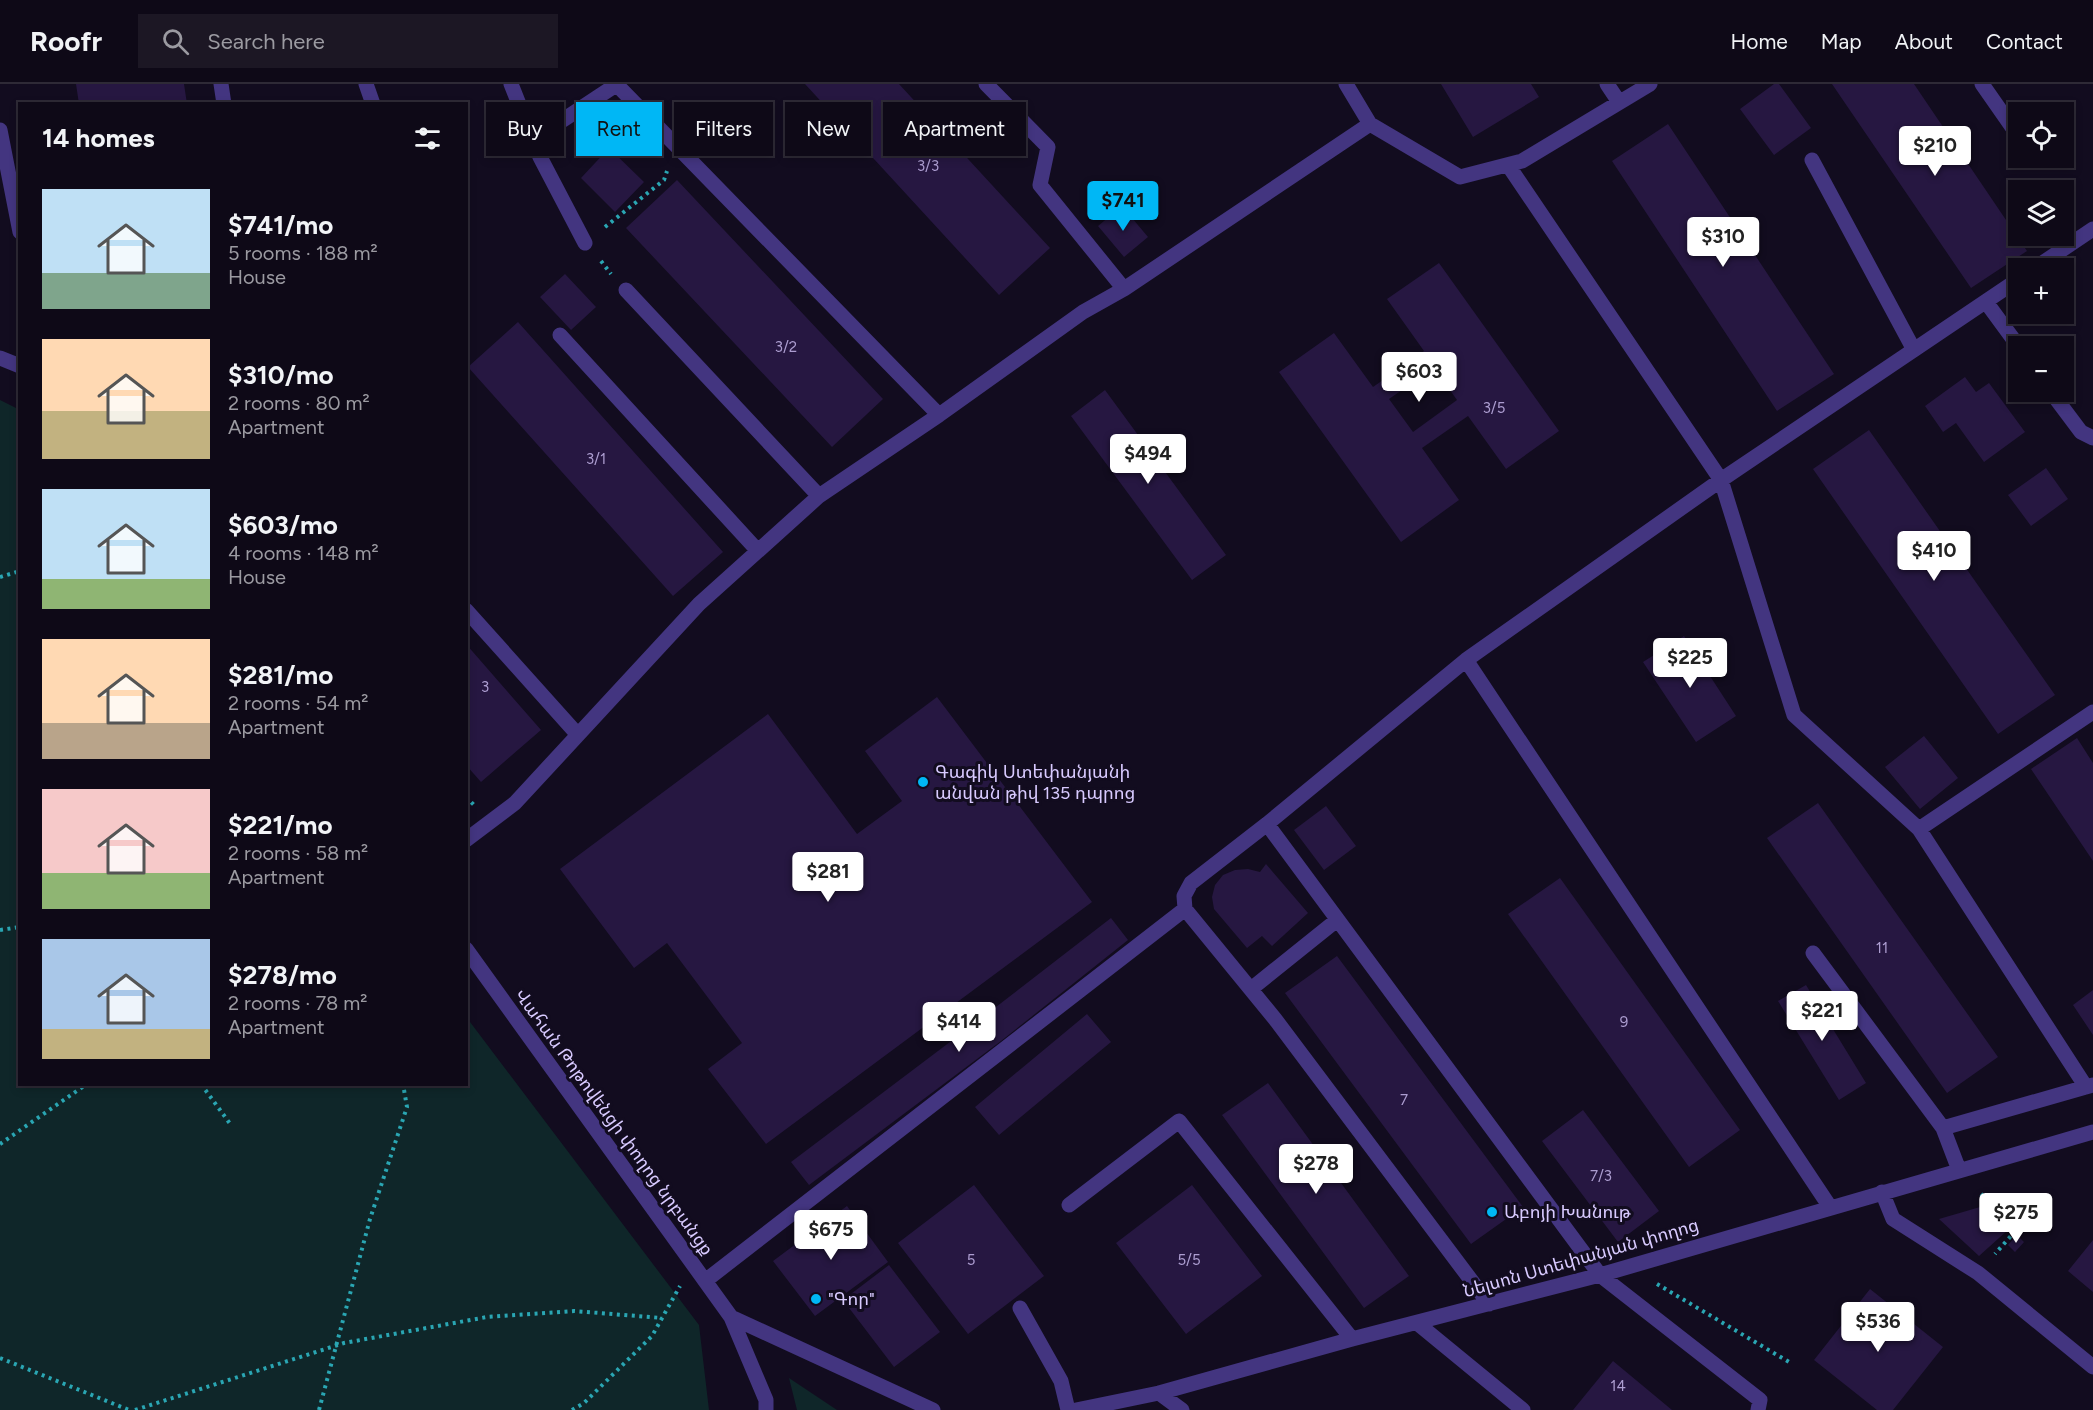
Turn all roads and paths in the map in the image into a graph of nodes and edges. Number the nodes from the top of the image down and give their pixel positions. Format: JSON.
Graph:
{"nodes":[{"id":1,"x":221,"y":84,"type":"edge"},
{"id":2,"x":366,"y":84,"type":"edge"},
{"id":3,"x":511,"y":84,"type":"edge"},
{"id":4,"x":616,"y":84,"type":"edge"},
{"id":5,"x":986,"y":84,"type":"edge"},
{"id":6,"x":1346,"y":84,"type":"edge"},
{"id":7,"x":1606,"y":84,"type":"edge"},
{"id":8,"x":1650,"y":84,"type":"edge"},
{"id":9,"x":1982,"y":84,"type":"edge"},
{"id":10,"x":224,"y":102,"type":"edge"},
{"id":11,"x":372,"y":102,"type":"edge"},
{"id":12,"x":518,"y":102,"type":"edge"},
{"id":13,"x":1619,"y":102,"type":"junction"},
{"id":14,"x":564,"y":119,"type":"edge"},
{"id":15,"x":2008,"y":121,"type":"edge"},
{"id":16,"x":1370,"y":124,"type":"junction"},
{"id":17,"x":0,"y":130,"type":"edge"},
{"id":18,"x":674,"y":142,"type":"joint"},
{"id":19,"x":541,"y":156,"type":"edge"},
{"id":20,"x":688,"y":156,"type":"edge"},
{"id":21,"x":1812,"y":160,"type":"dead end"},
{"id":22,"x":1508,"y":165,"type":"junction"},
{"id":23,"x":18,"y":222,"type":"edge"},
{"id":24,"x":2093,"y":229,"type":"edge"},
{"id":25,"x":585,"y":243,"type":"junction"},
{"id":26,"x":2050,"y":258,"type":"edge"},
{"id":27,"x":2008,"y":287,"type":"edge"},
{"id":28,"x":1124,"y":289,"type":"junction"},
{"id":29,"x":626,"y":290,"type":"joint"},
{"id":30,"x":1986,"y":302,"type":"junction"},
{"id":31,"x":560,"y":335,"type":"dead end"},
{"id":32,"x":2011,"y":336,"type":"edge"},
{"id":33,"x":1914,"y":350,"type":"junction"},
{"id":34,"x":0,"y":358,"type":"edge"},
{"id":35,"x":18,"y":365,"type":"edge"},
{"id":36,"x":2059,"y":402,"type":"edge"},
{"id":37,"x":939,"y":415,"type":"junction"},
{"id":38,"x":2093,"y":438,"type":"edge"},
{"id":39,"x":1721,"y":480,"type":"junction"},
{"id":40,"x":819,"y":496,"type":"junction"},
{"id":41,"x":758,"y":551,"type":"junction"},
{"id":42,"x":18,"y":572,"type":"edge"},
{"id":43,"x":0,"y":577,"type":"edge"},
{"id":44,"x":468,"y":612,"type":"edge"},
{"id":45,"x":1466,"y":660,"type":"junction"},
{"id":46,"x":2093,"y":712,"type":"edge"},
{"id":47,"x":578,"y":735,"type":"junction"},
{"id":48,"x":1267,"y":824,"type":"junction"},
{"id":49,"x":1919,"y":830,"type":"junction"},
{"id":50,"x":468,"y":838,"type":"edge"},
{"id":51,"x":1185,"y":909,"type":"junction"},
{"id":52,"x":1337,"y":920,"type":"junction"},
{"id":53,"x":18,"y":927,"type":"edge"},
{"id":54,"x":0,"y":930,"type":"edge"},
{"id":55,"x":468,"y":952,"type":"edge"},
{"id":56,"x":1813,"y":953,"type":"dead end"},
{"id":57,"x":1251,"y":989,"type":"junction"},
{"id":58,"x":84,"y":1086,"type":"edge"},
{"id":59,"x":202,"y":1086,"type":"edge"},
{"id":60,"x":403,"y":1086,"type":"edge"},
{"id":61,"x":2089,"y":1086,"type":"edge"},
{"id":62,"x":231,"y":1125,"type":"dead end"},
{"id":63,"x":1943,"y":1128,"type":"junction"},
{"id":64,"x":2093,"y":1132,"type":"edge"},
{"id":65,"x":0,"y":1144,"type":"edge"},
{"id":66,"x":1959,"y":1170,"type":"junction"},
{"id":67,"x":1882,"y":1192,"type":"junction"},
{"id":68,"x":1982,"y":1194,"type":"dead end"},
{"id":69,"x":1069,"y":1204,"type":"dead end"},
{"id":70,"x":1830,"y":1207,"type":"junction"},
{"id":71,"x":1978,"y":1273,"type":"junction"},
{"id":72,"x":1600,"y":1275,"type":"junction"},
{"id":73,"x":705,"y":1281,"type":"junction"},
{"id":74,"x":681,"y":1282,"type":"dead end"},
{"id":75,"x":1654,"y":1282,"type":"dead end"},
{"id":76,"x":1489,"y":1304,"type":"junction"},
{"id":77,"x":1020,"y":1308,"type":"dead end"},
{"id":78,"x":731,"y":1317,"type":"junction"},
{"id":79,"x":662,"y":1318,"type":"junction"},
{"id":80,"x":1418,"y":1323,"type":"junction"},
{"id":81,"x":1352,"y":1339,"type":"junction"},
{"id":82,"x":337,"y":1345,"type":"junction"},
{"id":83,"x":0,"y":1358,"type":"edge"},
{"id":84,"x":1789,"y":1362,"type":"dead end"},
{"id":85,"x":2093,"y":1367,"type":"edge"},
{"id":86,"x":1159,"y":1393,"type":"junction"},
{"id":87,"x":129,"y":1410,"type":"edge"},
{"id":88,"x":135,"y":1410,"type":"edge"},
{"id":89,"x":319,"y":1410,"type":"edge"},
{"id":90,"x":572,"y":1410,"type":"edge"},
{"id":91,"x":766,"y":1410,"type":"edge"},
{"id":92,"x":933,"y":1410,"type":"edge"},
{"id":93,"x":1068,"y":1410,"type":"edge"},
{"id":94,"x":1076,"y":1410,"type":"edge"},
{"id":95,"x":1182,"y":1410,"type":"edge"},
{"id":96,"x":1523,"y":1410,"type":"edge"},
{"id":97,"x":1758,"y":1410,"type":"edge"}],
"edges":[{"from":1,"to":10,"type":"street"},
{"from":2,"to":11,"type":"street"},
{"from":3,"to":12,"type":"street"},
{"from":4,"to":14,"type":"street"},
{"from":4,"to":18,"type":"street"},
{"from":5,"to":28,"type":"street"},
{"from":6,"to":16,"type":"street"},
{"from":7,"to":13,"type":"street"},
{"from":8,"to":13,"type":"street"},
{"from":9,"to":15,"type":"street"},
{"from":13,"to":22,"type":"street"},
{"from":16,"to":22,"type":"street"},
{"from":16,"to":28,"type":"street"},
{"from":17,"to":23,"type":"street"},
{"from":18,"to":25,"type":"path"},
{"from":19,"to":25,"type":"street"},
{"from":20,"to":37,"type":"street"},
{"from":21,"to":33,"type":"street"},
{"from":22,"to":39,"type":"street"},
{"from":24,"to":26,"type":"street"},
{"from":25,"to":29,"type":"path"},
{"from":27,"to":30,"type":"street"},
{"from":28,"to":37,"type":"street"},
{"from":29,"to":40,"type":"street"},
{"from":30,"to":32,"type":"street"},
{"from":30,"to":33,"type":"street"},
{"from":31,"to":41,"type":"street"},
{"from":33,"to":39,"type":"street"},
{"from":34,"to":35,"type":"street"},
{"from":36,"to":38,"type":"street"},
{"from":37,"to":40,"type":"street"},
{"from":39,"to":45,"type":"street"},
{"from":39,"to":49,"type":"street"},
{"from":40,"to":41,"type":"street"},
{"from":41,"to":47,"type":"street"},
{"from":42,"to":43,"type":"path"},
{"from":44,"to":47,"type":"street"},
{"from":45,"to":48,"type":"street"},
{"from":45,"to":70,"type":"street"},
{"from":46,"to":49,"type":"street"},
{"from":47,"to":50,"type":"street"},
{"from":48,"to":51,"type":"street"},
{"from":48,"to":52,"type":"street"},
{"from":49,"to":61,"type":"street"},
{"from":51,"to":57,"type":"street"},
{"from":51,"to":73,"type":"street"},
{"from":52,"to":57,"type":"street"},
{"from":52,"to":72,"type":"street"},
{"from":53,"to":54,"type":"path"},
{"from":55,"to":73,"type":"street","name":"Վահան Թոթովենցի փողոց նրբանցք"},
{"from":56,"to":63,"type":"street"},
{"from":57,"to":76,"type":"street"},
{"from":58,"to":65,"type":"path"},
{"from":59,"to":62,"type":"path"},
{"from":60,"to":82,"type":"path"},
{"from":61,"to":63,"type":"street"},
{"from":63,"to":66,"type":"street"},
{"from":64,"to":66,"type":"street","name":"Նելսոն Ստեփանյան փողոց"},
{"from":66,"to":67,"type":"street","name":"Նելսոն Ստեփանյան փողոց"},
{"from":67,"to":70,"type":"street","name":"Նելսոն Ստեփանյան փողոց"},
{"from":67,"to":71,"type":"street"},
{"from":68,"to":71,"type":"path"},
{"from":69,"to":81,"type":"street"},
{"from":70,"to":72,"type":"street","name":"Նելսոն Ստեփանյան փողոց"},
{"from":71,"to":85,"type":"street"},
{"from":72,"to":76,"type":"street","name":"Նելսոն Ստեփանյան փողոց"},
{"from":72,"to":97,"type":"street"},
{"from":73,"to":78,"type":"street","name":"Վահան Թոթովենցի փողոց նրբանցք"},
{"from":74,"to":79,"type":"path"},
{"from":75,"to":84,"type":"path"},
{"from":76,"to":80,"type":"street","name":"Նելսոն Ստեփանյան փողոց"},
{"from":77,"to":93,"type":"street"},
{"from":78,"to":91,"type":"street","name":"Վահան Թոթովենցի փողոց նրբանցք"},
{"from":78,"to":92,"type":"street","name":"Վահան Թոթովենցի փողոց նրբանցք"},
{"from":79,"to":82,"type":"path"},
{"from":79,"to":90,"type":"path"},
{"from":80,"to":81,"type":"street","name":"Նելսոն Ստեփանյան փողոց"},
{"from":80,"to":96,"type":"street"},
{"from":81,"to":86,"type":"street","name":"Նելսոն Ստեփանյան փողոց"},
{"from":82,"to":88,"type":"path"},
{"from":82,"to":89,"type":"path"},
{"from":83,"to":87,"type":"path"},
{"from":86,"to":94,"type":"street","name":"Նելսոն Ստեփանյան փողոց"},
{"from":86,"to":95,"type":"street"}]}
